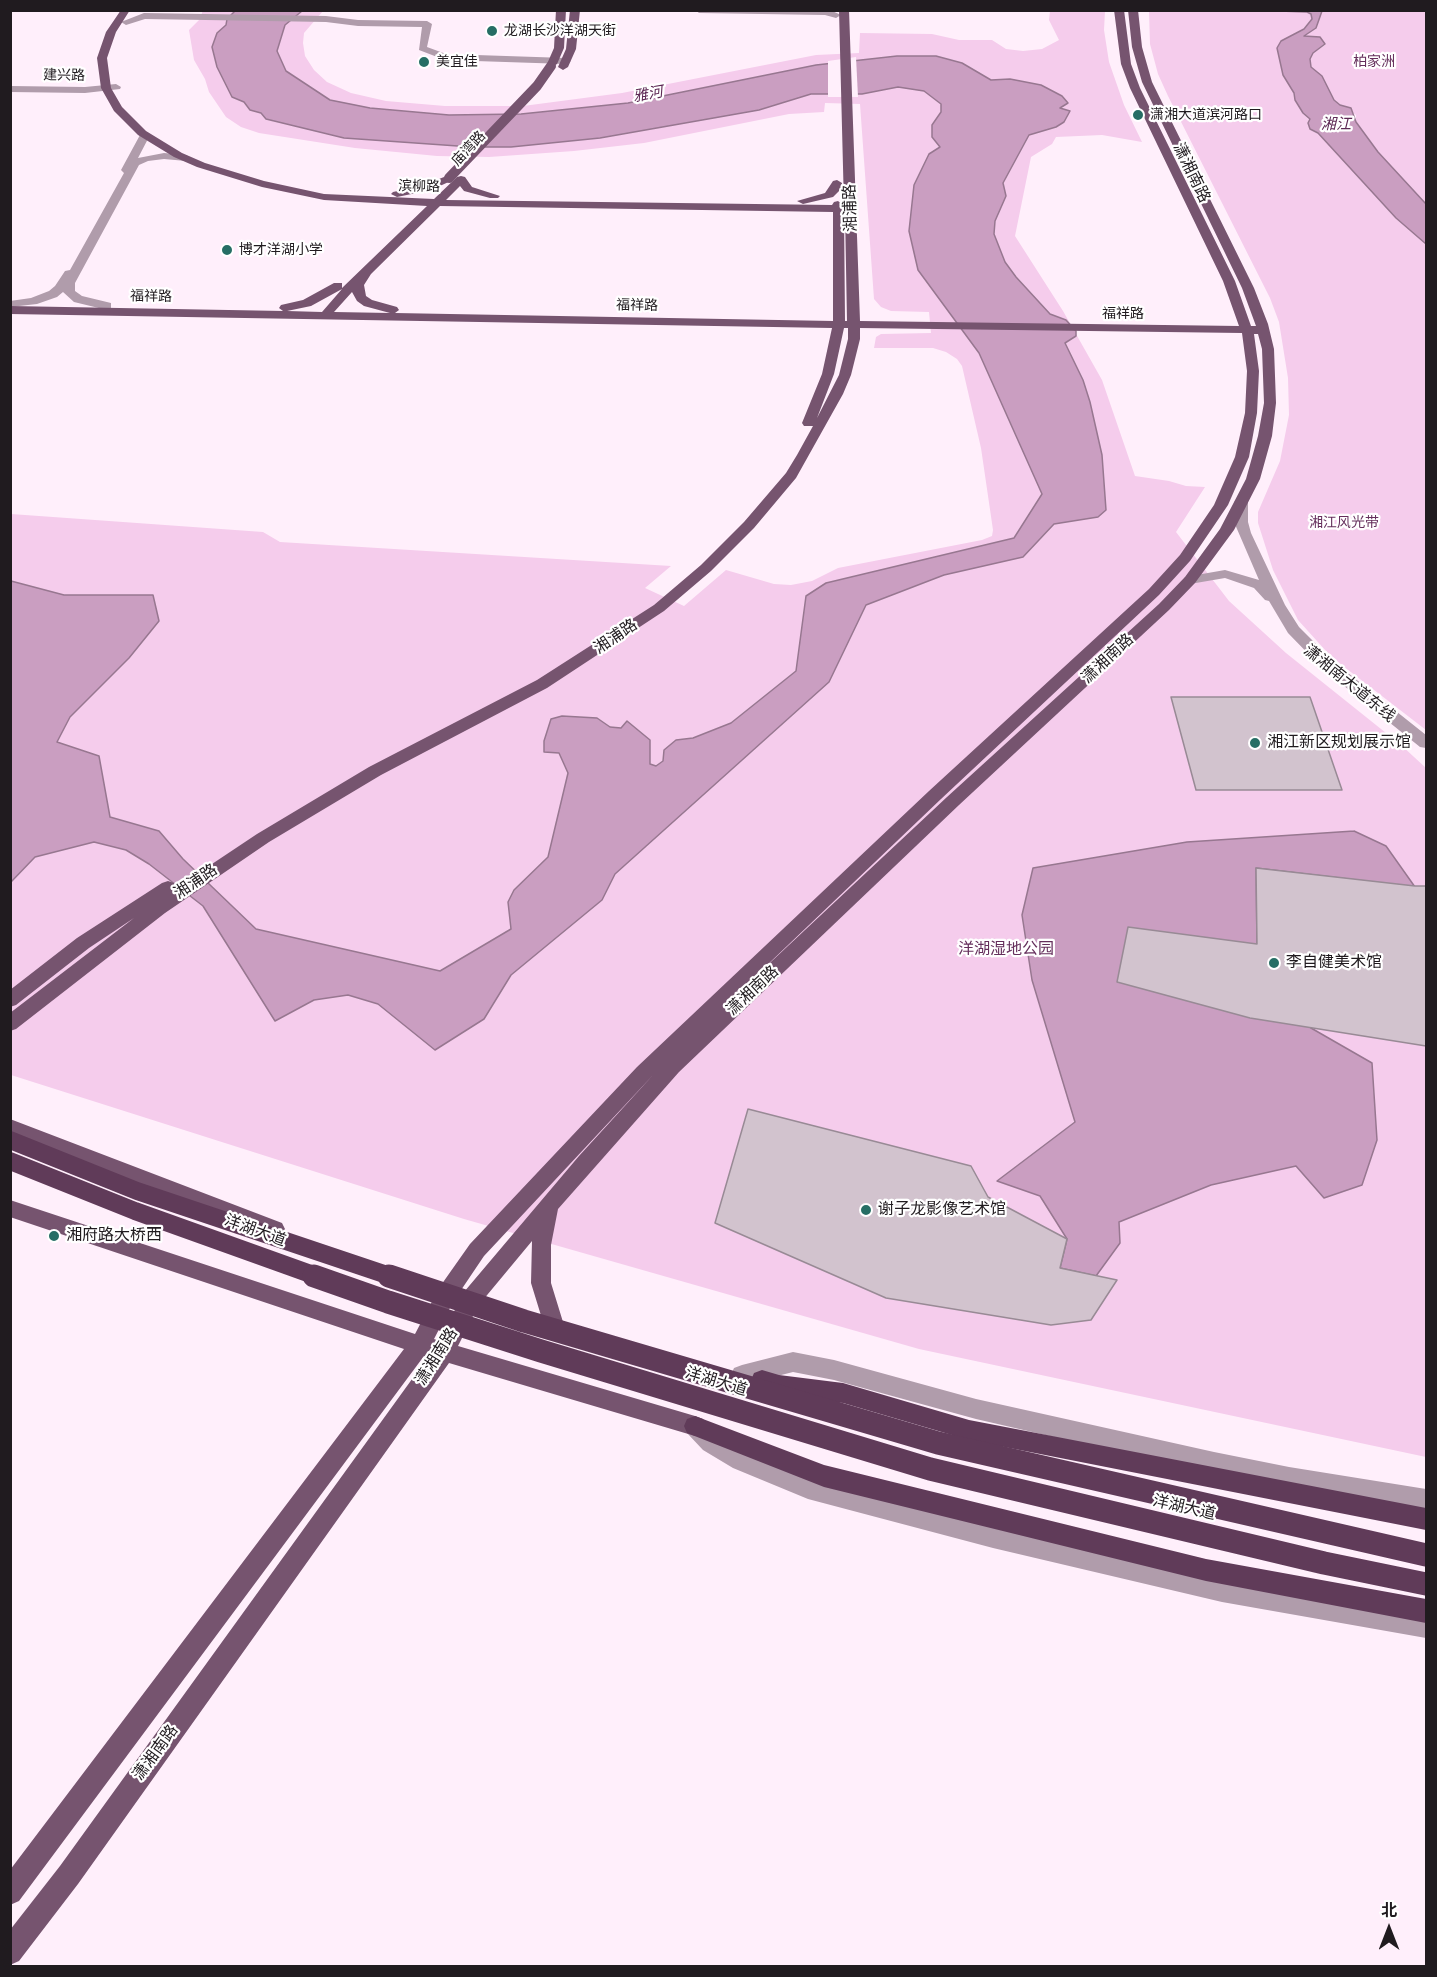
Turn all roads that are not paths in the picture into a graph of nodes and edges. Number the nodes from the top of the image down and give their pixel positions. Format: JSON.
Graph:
{"nodes":[{"id":1,"x":561,"y":10,"type":"edge"},
{"id":2,"x":575,"y":10,"type":"edge"},
{"id":3,"x":699,"y":10,"type":"edge"},
{"id":4,"x":1119,"y":10,"type":"edge"},
{"id":5,"x":1133,"y":10,"type":"edge"},
{"id":6,"x":838,"y":12,"type":"edge"},
{"id":7,"x":139,"y":13,"type":"edge"},
{"id":8,"x":126,"y":16,"type":"edge"},
{"id":9,"x":559,"y":62,"type":"junction"},
{"id":10,"x":102,"y":72,"type":"junction"},
{"id":11,"x":10,"y":88,"type":"edge"},
{"id":12,"x":111,"y":88,"type":"junction"},
{"id":13,"x":81,"y":89,"type":"junction"},
{"id":14,"x":843,"y":105,"type":"junction"},
{"id":15,"x":145,"y":135,"type":"junction"},
{"id":16,"x":186,"y":158,"type":"junction"},
{"id":17,"x":455,"y":179,"type":"junction"},
{"id":18,"x":837,"y":183,"type":"junction"},
{"id":19,"x":495,"y":196,"type":"junction"},
{"id":20,"x":382,"y":198,"type":"junction"},
{"id":21,"x":435,"y":199,"type":"junction"},
{"id":22,"x":478,"y":203,"type":"junction"},
{"id":23,"x":802,"y":205,"type":"junction"},
{"id":24,"x":845,"y":205,"type":"junction"},
{"id":25,"x":409,"y":218,"type":"junction"},
{"id":26,"x":839,"y":230,"type":"junction"},
{"id":27,"x":365,"y":274,"type":"junction"},
{"id":28,"x":338,"y":286,"type":"junction"},
{"id":29,"x":847,"y":297,"type":"junction"},
{"id":30,"x":1238,"y":305,"type":"junction"},
{"id":31,"x":11,"y":306,"type":"edge"},
{"id":32,"x":106,"y":306,"type":"junction"},
{"id":33,"x":278,"y":308,"type":"junction"},
{"id":34,"x":395,"y":311,"type":"junction"},
{"id":35,"x":321,"y":312,"type":"junction"},
{"id":36,"x":854,"y":317,"type":"junction"},
{"id":37,"x":804,"y":320,"type":"junction"},
{"id":38,"x":899,"y":322,"type":"junction"},
{"id":39,"x":1208,"y":323,"type":"junction"},
{"id":40,"x":1081,"y":325,"type":"junction"},
{"id":41,"x":1255,"y":327,"type":"junction"},
{"id":42,"x":1187,"y":329,"type":"junction"},
{"id":43,"x":836,"y":342,"type":"junction"},
{"id":44,"x":853,"y":348,"type":"junction"},
{"id":45,"x":1252,"y":357,"type":"junction"},
{"id":46,"x":1241,"y":502,"type":"junction"},
{"id":47,"x":1190,"y":580,"type":"junction"},
{"id":48,"x":1426,"y":745,"type":"edge"},
{"id":49,"x":206,"y":868,"type":"junction"},
{"id":50,"x":162,"y":899,"type":"junction"},
{"id":51,"x":10,"y":999,"type":"edge"},
{"id":52,"x":10,"y":1024,"type":"edge"},
{"id":53,"x":10,"y":1127,"type":"edge"},
{"id":54,"x":10,"y":1140,"type":"edge"},
{"id":55,"x":10,"y":1161,"type":"edge"},
{"id":56,"x":550,"y":1206,"type":"junction"},
{"id":57,"x":10,"y":1208,"type":"edge"},
{"id":58,"x":446,"y":1295,"type":"junction"},
{"id":59,"x":471,"y":1299,"type":"junction"},
{"id":60,"x":554,"y":1322,"type":"junction"},
{"id":61,"x":420,"y":1345,"type":"junction"},
{"id":62,"x":444,"y":1352,"type":"junction"},
{"id":63,"x":742,"y":1375,"type":"junction"},
{"id":64,"x":695,"y":1426,"type":"junction"},
{"id":65,"x":1426,"y":1500,"type":"edge"},
{"id":66,"x":1426,"y":1519,"type":"edge"},
{"id":67,"x":1426,"y":1555,"type":"edge"},
{"id":68,"x":1426,"y":1584,"type":"edge"},
{"id":69,"x":1426,"y":1611,"type":"edge"},
{"id":70,"x":1426,"y":1626,"type":"edge"},
{"id":71,"x":10,"y":1892,"type":"edge"},
{"id":72,"x":10,"y":1952,"type":"edge"}],
"edges":[{"from":1,"to":9,"type":"main road","name":"庙湾路"},
{"from":2,"to":9,"type":"main road","name":"庙湾路"},
{"from":3,"to":6,"type":"street"},
{"from":4,"to":30,"type":"main road","name":"潇湘南路"},
{"from":5,"to":41,"type":"main road","name":"潇湘南路"},
{"from":6,"to":14,"type":"main road","name":"湘浦路"},
{"from":7,"to":8,"type":"main road","name":"滨柳路"},
{"from":7,"to":9,"type":"street"},
{"from":8,"to":10,"type":"main road","name":"滨柳路"},
{"from":8,"to":12,"type":"main road","name":"滨柳路"},
{"from":9,"to":17,"type":"main road","name":"庙湾路"},
{"from":10,"to":12,"type":"main road","name":"滨柳路"},
{"from":10,"to":13,"type":"street"},
{"from":11,"to":13,"type":"street","name":"建兴路"},
{"from":12,"to":13,"type":"street","name":"建兴路"},
{"from":12,"to":15,"type":"main road","name":"滨柳路"},
{"from":12,"to":20,"type":"main road","name":"滨柳路"},
{"from":14,"to":18,"type":"main road","name":"湘浦路"},
{"from":14,"to":24,"type":"main road","name":"湘浦路"},
{"from":15,"to":16,"type":"main road","name":"滨柳路"},
{"from":15,"to":31,"type":"street"},
{"from":16,"to":20,"type":"main road","name":"滨柳路"},
{"from":16,"to":32,"type":"street"},
{"from":17,"to":19,"type":"main road"},
{"from":17,"to":20,"type":"main road"},
{"from":17,"to":21,"type":"main road","name":"庙湾路"},
{"from":18,"to":23,"type":"main road"},
{"from":18,"to":24,"type":"main road","name":"湘浦路"},
{"from":19,"to":21,"type":"main road","name":"滨柳路"},
{"from":19,"to":23,"type":"main road","name":"滨柳路"},
{"from":20,"to":21,"type":"main road","name":"滨柳路"},
{"from":20,"to":25,"type":"main road"},
{"from":21,"to":22,"type":"main road","name":"滨柳路"},
{"from":21,"to":25,"type":"main road","name":"庙湾路"},
{"from":22,"to":23,"type":"main road","name":"滨柳路"},
{"from":22,"to":25,"type":"main road"},
{"from":23,"to":24,"type":"main road","name":"滨柳路"},
{"from":23,"to":26,"type":"main road"},
{"from":24,"to":26,"type":"main road","name":"湘浦路"},
{"from":24,"to":29,"type":"main road","name":"湘浦路"},
{"from":25,"to":27,"type":"main road","name":"庙湾路"},
{"from":25,"to":28,"type":"main road","name":"庙湾路"},
{"from":26,"to":29,"type":"main road","name":"湘浦路"},
{"from":27,"to":34,"type":"main road"},
{"from":27,"to":35,"type":"main road","name":"庙湾路"},
{"from":28,"to":33,"type":"main road"},
{"from":28,"to":35,"type":"main road","name":"庙湾路"},
{"from":29,"to":36,"type":"main road","name":"湘浦路"},
{"from":29,"to":36,"type":"main road"},
{"from":29,"to":37,"type":"main road"},
{"from":30,"to":39,"type":"main road"},
{"from":30,"to":41,"type":"main road","name":"潇湘南路"},
{"from":31,"to":32,"type":"main road","name":"福祥路"},
{"from":31,"to":35,"type":"main road","name":"福祥路"},
{"from":32,"to":33,"type":"main road","name":"福祥路"},
{"from":33,"to":35,"type":"main road","name":"福祥路"},
{"from":34,"to":35,"type":"main road","name":"福祥路"},
{"from":34,"to":37,"type":"main road","name":"福祥路"},
{"from":35,"to":37,"type":"main road","name":"福祥路"},
{"from":36,"to":37,"type":"main road","name":"福祥路"},
{"from":36,"to":38,"type":"main road","name":"福祥路"},
{"from":36,"to":38,"type":"main road"},
{"from":36,"to":43,"type":"main road","name":"湘浦路"},
{"from":36,"to":44,"type":"main road","name":"湘浦路"},
{"from":37,"to":43,"type":"main road"},
{"from":38,"to":40,"type":"main road","name":"福祥路"},
{"from":38,"to":44,"type":"main road"},
{"from":39,"to":40,"type":"main road","name":"福祥路"},
{"from":39,"to":41,"type":"main road","name":"福祥路"},
{"from":40,"to":42,"type":"main road","name":"福祥路"},
{"from":41,"to":42,"type":"main road","name":"福祥路"},
{"from":41,"to":45,"type":"main road","name":"潇湘南路"},
{"from":41,"to":46,"type":"main road","name":"潇湘南路"},
{"from":42,"to":45,"type":"main road"},
{"from":43,"to":49,"type":"main road","name":"湘浦路"},
{"from":44,"to":49,"type":"main road","name":"湘浦路"},
{"from":45,"to":58,"type":"main road","name":"潇湘南路"},
{"from":46,"to":47,"type":"main road","name":"潇湘南路"},
{"from":46,"to":48,"type":"street","name":"潇湘南大道东线"},
{"from":47,"to":48,"type":"street","name":"潇湘南大道东线"},
{"from":47,"to":56,"type":"main road","name":"潇湘南路"},
{"from":49,"to":50,"type":"main road","name":"湘浦路"},
{"from":50,"to":51,"type":"main road","name":"湘浦路"},
{"from":50,"to":52,"type":"main road","name":"湘浦路"},
{"from":53,"to":58,"type":"main road"},
{"from":54,"to":67,"type":"highway","name":"洋湖大道","bridge":true},
{"from":55,"to":68,"type":"highway","name":"洋湖大道","bridge":true},
{"from":56,"to":59,"type":"main road","name":"潇湘南路"},
{"from":56,"to":60,"type":"main road"},
{"from":57,"to":61,"type":"main road"},
{"from":58,"to":59,"type":"main road"},
{"from":58,"to":61,"type":"main road","name":"潇湘南路"},
{"from":59,"to":60,"type":"main road"},
{"from":59,"to":62,"type":"main road","name":"潇湘南路"},
{"from":60,"to":63,"type":"main road"},
{"from":61,"to":62,"type":"main road"},
{"from":61,"to":71,"type":"main road","name":"潇湘南路"},
{"from":62,"to":64,"type":"main road"},
{"from":62,"to":72,"type":"main road","name":"潇湘南路"},
{"from":63,"to":65,"type":"street"},
{"from":63,"to":66,"type":"highway"},
{"from":64,"to":69,"type":"highway"},
{"from":64,"to":70,"type":"street"}]}
